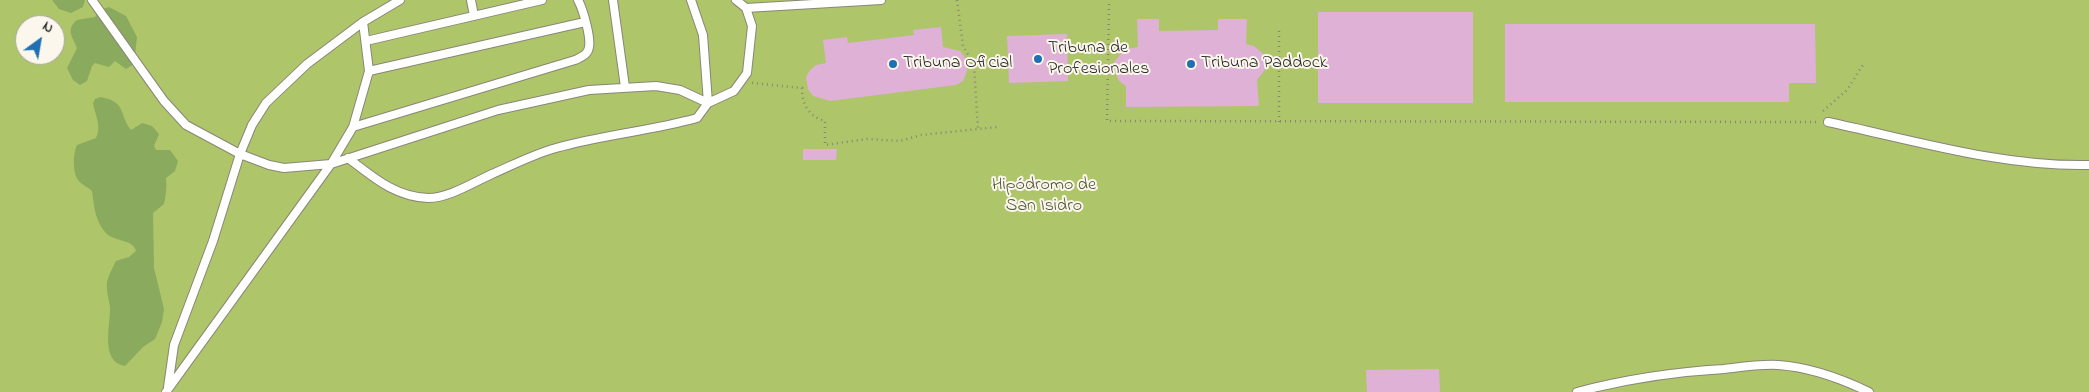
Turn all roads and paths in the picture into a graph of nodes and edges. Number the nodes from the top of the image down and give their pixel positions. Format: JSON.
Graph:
{"nodes":[{"id":1,"x":92,"y":0,"type":"edge"},
{"id":2,"x":400,"y":0,"type":"edge"},
{"id":3,"x":471,"y":0,"type":"edge"},
{"id":4,"x":542,"y":0,"type":"edge"},
{"id":5,"x":578,"y":0,"type":"edge"},
{"id":6,"x":613,"y":0,"type":"edge"},
{"id":7,"x":691,"y":0,"type":"edge"},
{"id":8,"x":736,"y":0,"type":"edge"},
{"id":9,"x":881,"y":0,"type":"edge"},
{"id":10,"x":957,"y":0,"type":"edge"},
{"id":11,"x":533,"y":1,"type":"edge"},
{"id":12,"x":1109,"y":4,"type":"dead end"},
{"id":13,"x":746,"y":8,"type":"junction"},
{"id":14,"x":474,"y":16,"type":"junction"},
{"id":15,"x":363,"y":22,"type":"junction"},
{"id":16,"x":585,"y":22,"type":"junction"},
{"id":17,"x":1279,"y":27,"type":"dead end"},
{"id":18,"x":366,"y":41,"type":"junction"},
{"id":19,"x":1864,"y":63,"type":"dead end"},
{"id":20,"x":369,"y":71,"type":"junction"},
{"id":21,"x":742,"y":82,"type":"junction"},
{"id":22,"x":625,"y":87,"type":"junction"},
{"id":23,"x":708,"y":103,"type":"junction"},
{"id":24,"x":1279,"y":122,"type":"junction"},
{"id":25,"x":1828,"y":122,"type":"dead end"},
{"id":26,"x":353,"y":127,"type":"junction"},
{"id":27,"x":997,"y":127,"type":"dead end"},
{"id":28,"x":978,"y":129,"type":"junction"},
{"id":29,"x":240,"y":154,"type":"junction"},
{"id":30,"x":348,"y":158,"type":"junction"},
{"id":31,"x":331,"y":164,"type":"junction"},
{"id":32,"x":2089,"y":165,"type":"edge"},
{"id":33,"x":167,"y":389,"type":"edge"},
{"id":34,"x":1577,"y":392,"type":"edge"},
{"id":35,"x":1869,"y":392,"type":"edge"}],
"edges":[{"from":1,"to":29,"type":"lane"},
{"from":2,"to":15,"type":"lane"},
{"from":3,"to":14,"type":"lane"},
{"from":4,"to":11,"type":"lane"},
{"from":5,"to":16,"type":"lane"},
{"from":6,"to":22,"type":"lane"},
{"from":7,"to":23,"type":"lane"},
{"from":8,"to":13,"type":"lane"},
{"from":9,"to":13,"type":"lane"},
{"from":10,"to":28,"type":"path"},
{"from":11,"to":14,"type":"lane"},
{"from":12,"to":24,"type":"path"},
{"from":13,"to":21,"type":"lane"},
{"from":14,"to":18,"type":"lane"},
{"from":15,"to":18,"type":"lane"},
{"from":15,"to":29,"type":"lane"},
{"from":16,"to":20,"type":"lane"},
{"from":16,"to":26,"type":"lane"},
{"from":17,"to":24,"type":"path"},
{"from":18,"to":20,"type":"lane"},
{"from":19,"to":24,"type":"path"},
{"from":20,"to":26,"type":"lane"},
{"from":21,"to":23,"type":"lane"},
{"from":21,"to":28,"type":"path"},
{"from":22,"to":23,"type":"lane"},
{"from":22,"to":30,"type":"lane"},
{"from":23,"to":30,"type":"lane"},
{"from":25,"to":32,"type":"lane"},
{"from":26,"to":31,"type":"lane"},
{"from":27,"to":28,"type":"path"},
{"from":29,"to":31,"type":"lane"},
{"from":29,"to":33,"type":"lane"},
{"from":30,"to":31,"type":"lane"},
{"from":31,"to":33,"type":"lane"},
{"from":34,"to":35,"type":"lane"}]}
